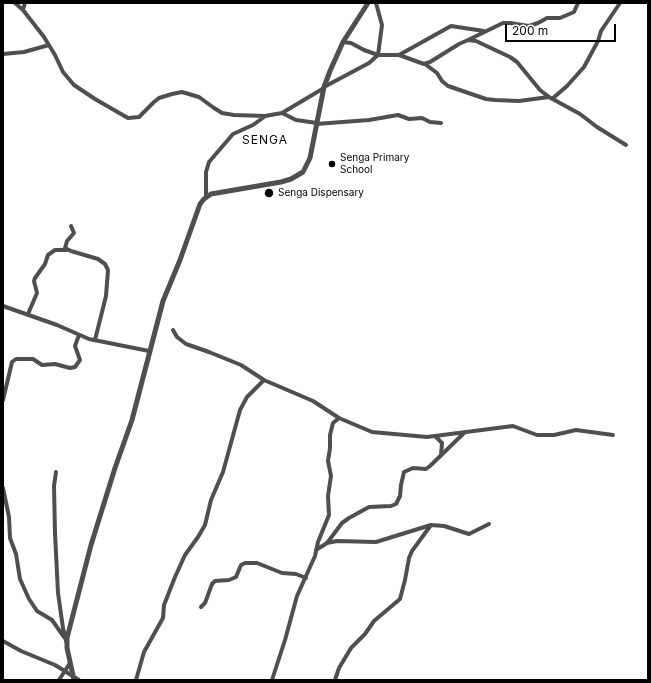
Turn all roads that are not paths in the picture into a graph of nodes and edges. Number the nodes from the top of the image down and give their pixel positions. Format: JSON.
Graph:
{"nodes":[{"id":1,"x":15,"y":3,"type":"edge"},
{"id":2,"x":25,"y":3,"type":"edge"},
{"id":3,"x":368,"y":3,"type":"edge"},
{"id":4,"x":376,"y":3,"type":"edge"},
{"id":5,"x":578,"y":3,"type":"edge"},
{"id":6,"x":620,"y":3,"type":"edge"},
{"id":7,"x":23,"y":10,"type":"junction"},
{"id":8,"x":485,"y":31,"type":"junction"},
{"id":9,"x":468,"y":40,"type":"junction"},
{"id":10,"x":343,"y":42,"type":"junction"},
{"id":11,"x":49,"y":44,"type":"junction"},
{"id":12,"x":3,"y":54,"type":"edge"},
{"id":13,"x":378,"y":55,"type":"junction"},
{"id":14,"x":399,"y":55,"type":"junction"},
{"id":15,"x":424,"y":64,"type":"junction"},
{"id":16,"x":324,"y":87,"type":"junction"},
{"id":17,"x":550,"y":98,"type":"junction"},
{"id":18,"x":282,"y":113,"type":"junction"},
{"id":19,"x":265,"y":116,"type":"junction"},
{"id":20,"x":316,"y":123,"type":"junction"},
{"id":21,"x":441,"y":123,"type":"dead end"},
{"id":22,"x":626,"y":145,"type":"dead end"},
{"id":23,"x":206,"y":197,"type":"junction"},
{"id":24,"x":71,"y":226,"type":"dead end"},
{"id":25,"x":67,"y":250,"type":"junction"},
{"id":26,"x":3,"y":306,"type":"edge"},
{"id":27,"x":28,"y":314,"type":"junction"},
{"id":28,"x":173,"y":330,"type":"dead end"},
{"id":29,"x":79,"y":335,"type":"junction"},
{"id":30,"x":95,"y":340,"type":"junction"},
{"id":31,"x":149,"y":351,"type":"junction"},
{"id":32,"x":264,"y":380,"type":"junction"},
{"id":33,"x":3,"y":400,"type":"edge"},
{"id":34,"x":339,"y":418,"type":"junction"},
{"id":35,"x":464,"y":433,"type":"junction"},
{"id":36,"x":613,"y":435,"type":"dead end"},
{"id":37,"x":435,"y":436,"type":"junction"},
{"id":38,"x":440,"y":441,"type":"junction"},
{"id":39,"x":450,"y":447,"type":"junction"},
{"id":40,"x":441,"y":455,"type":"junction"},
{"id":41,"x":56,"y":472,"type":"dead end"},
{"id":42,"x":3,"y":488,"type":"edge"},
{"id":43,"x":489,"y":524,"type":"dead end"},
{"id":44,"x":431,"y":525,"type":"junction"},
{"id":45,"x":327,"y":543,"type":"junction"},
{"id":46,"x":316,"y":550,"type":"junction"},
{"id":47,"x":306,"y":578,"type":"junction"},
{"id":48,"x":201,"y":607,"type":"dead end"},
{"id":49,"x":3,"y":641,"type":"edge"},
{"id":50,"x":66,"y":641,"type":"junction"},
{"id":51,"x":70,"y":663,"type":"junction"},
{"id":52,"x":66,"y":671,"type":"junction"},
{"id":53,"x":73,"y":677,"type":"edge"},
{"id":54,"x":59,"y":680,"type":"edge"},
{"id":55,"x":79,"y":680,"type":"edge"},
{"id":56,"x":136,"y":680,"type":"edge"},
{"id":57,"x":272,"y":680,"type":"edge"},
{"id":58,"x":335,"y":680,"type":"edge"}],
"edges":[{"from":1,"to":7,"type":"street"},
{"from":2,"to":7,"type":"street"},
{"from":3,"to":10,"type":"street"},
{"from":4,"to":13,"type":"street"},
{"from":5,"to":8,"type":"street"},
{"from":6,"to":17,"type":"street"},
{"from":7,"to":11,"type":"street"},
{"from":8,"to":9,"type":"street"},
{"from":8,"to":14,"type":"street"},
{"from":9,"to":15,"type":"street"},
{"from":9,"to":17,"type":"street"},
{"from":10,"to":13,"type":"street"},
{"from":10,"to":16,"type":"street"},
{"from":11,"to":12,"type":"street"},
{"from":11,"to":19,"type":"street"},
{"from":13,"to":14,"type":"street"},
{"from":13,"to":16,"type":"street"},
{"from":14,"to":15,"type":"street"},
{"from":15,"to":17,"type":"street"},
{"from":16,"to":18,"type":"street"},
{"from":16,"to":20,"type":"street"},
{"from":17,"to":22,"type":"street"},
{"from":18,"to":19,"type":"street"},
{"from":18,"to":20,"type":"street"},
{"from":19,"to":23,"type":"street"},
{"from":20,"to":21,"type":"street"},
{"from":20,"to":23,"type":"street"},
{"from":23,"to":31,"type":"street"},
{"from":24,"to":25,"type":"street"},
{"from":25,"to":27,"type":"street"},
{"from":25,"to":30,"type":"street"},
{"from":26,"to":27,"type":"street"},
{"from":27,"to":29,"type":"street"},
{"from":28,"to":32,"type":"street"},
{"from":29,"to":30,"type":"street"},
{"from":29,"to":33,"type":"street"},
{"from":30,"to":31,"type":"street"},
{"from":31,"to":50,"type":"street"},
{"from":32,"to":34,"type":"street"},
{"from":32,"to":56,"type":"street"},
{"from":34,"to":37,"type":"street"},
{"from":34,"to":46,"type":"street"},
{"from":35,"to":36,"type":"street"},
{"from":35,"to":37,"type":"street"},
{"from":35,"to":39,"type":"street"},
{"from":37,"to":38,"type":"street"},
{"from":38,"to":39,"type":"street"},
{"from":38,"to":40,"type":"street"},
{"from":39,"to":40,"type":"street"},
{"from":40,"to":45,"type":"street"},
{"from":41,"to":50,"type":"street"},
{"from":42,"to":50,"type":"street"},
{"from":43,"to":44,"type":"street"},
{"from":44,"to":45,"type":"street"},
{"from":44,"to":58,"type":"street"},
{"from":45,"to":46,"type":"street"},
{"from":46,"to":47,"type":"street"},
{"from":47,"to":48,"type":"street"},
{"from":47,"to":57,"type":"street"},
{"from":49,"to":52,"type":"street"},
{"from":50,"to":51,"type":"street"},
{"from":51,"to":52,"type":"street"},
{"from":51,"to":53,"type":"street"},
{"from":52,"to":53,"type":"street"},
{"from":52,"to":54,"type":"street"},
{"from":53,"to":55,"type":"street"}]}
